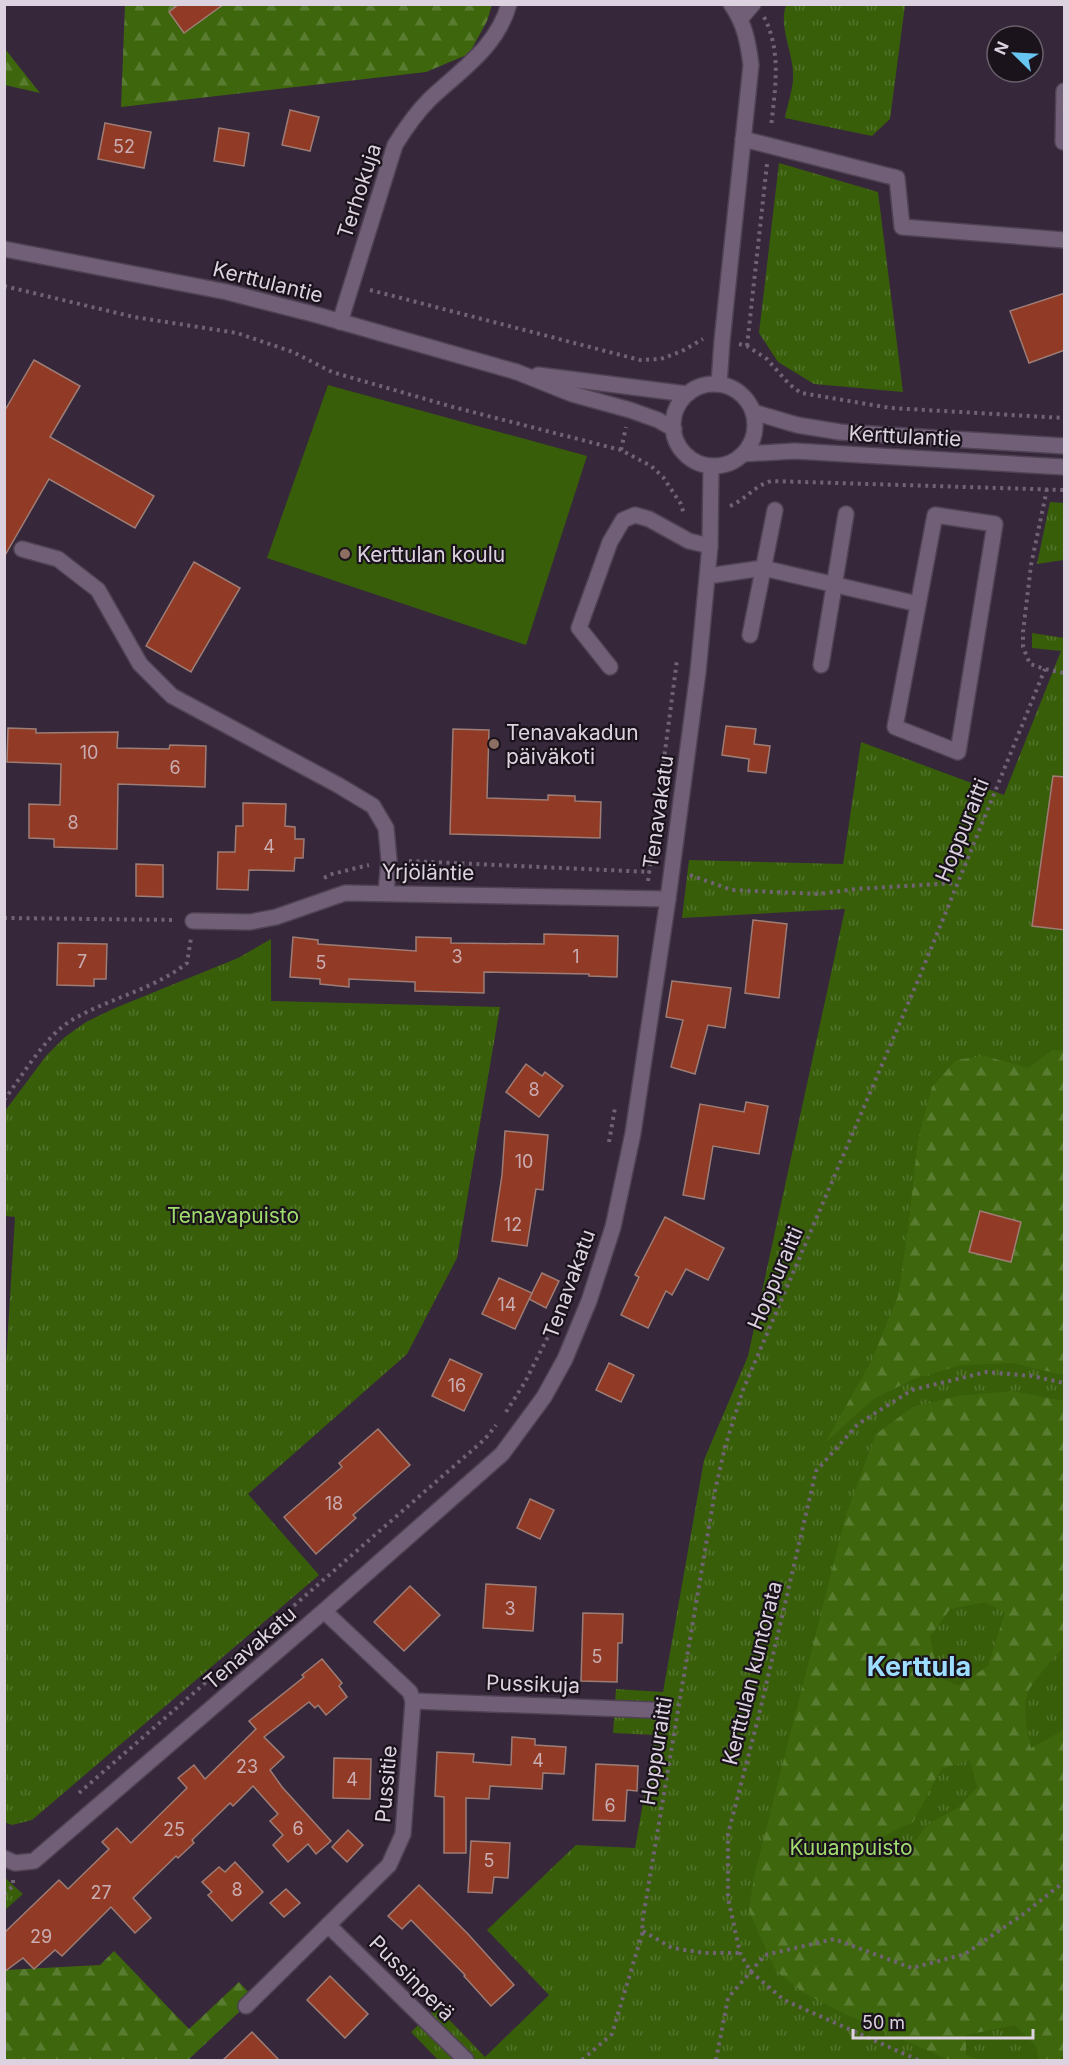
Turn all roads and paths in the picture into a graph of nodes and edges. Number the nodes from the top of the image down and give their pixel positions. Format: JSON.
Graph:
{"nodes":[{"id":1,"x":509,"y":4,"type":"edge"},
{"id":2,"x":731,"y":4,"type":"edge"},
{"id":3,"x":757,"y":7,"type":"edge"},
{"id":4,"x":741,"y":18,"type":"junction"},
{"id":5,"x":1065,"y":92,"type":"edge"},
{"id":6,"x":743,"y":139,"type":"junction"},
{"id":7,"x":1063,"y":141,"type":"edge"},
{"id":8,"x":769,"y":146,"type":"junction"},
{"id":9,"x":1065,"y":240,"type":"edge"},
{"id":10,"x":4,"y":249,"type":"edge"},
{"id":11,"x":4,"y":286,"type":"edge"},
{"id":12,"x":340,"y":322,"type":"junction"},
{"id":13,"x":747,"y":346,"type":"dead end"},
{"id":14,"x":517,"y":372,"type":"junction"},
{"id":15,"x":719,"y":384,"type":"junction"},
{"id":16,"x":687,"y":394,"type":"junction"},
{"id":17,"x":753,"y":412,"type":"junction"},
{"id":18,"x":674,"y":429,"type":"junction"},
{"id":19,"x":1065,"y":446,"type":"edge"},
{"id":20,"x":743,"y":454,"type":"junction"},
{"id":21,"x":711,"y":466,"type":"junction"},
{"id":22,"x":1065,"y":467,"type":"edge"},
{"id":23,"x":1047,"y":489,"type":"junction"},
{"id":24,"x":1065,"y":490,"type":"edge"},
{"id":25,"x":732,"y":506,"type":"dead end"},
{"id":26,"x":775,"y":510,"type":"dead end"},
{"id":27,"x":846,"y":514,"type":"dead end"},
{"id":28,"x":689,"y":541,"type":"junction"},
{"id":29,"x":710,"y":546,"type":"junction"},
{"id":30,"x":22,"y":549,"type":"dead end"},
{"id":31,"x":763,"y":568,"type":"junction"},
{"id":32,"x":708,"y":576,"type":"junction"},
{"id":33,"x":834,"y":585,"type":"junction"},
{"id":34,"x":918,"y":604,"type":"junction"},
{"id":35,"x":750,"y":635,"type":"dead end"},
{"id":36,"x":678,"y":656,"type":"dead end"},
{"id":37,"x":821,"y":665,"type":"dead end"},
{"id":38,"x":610,"y":667,"type":"dead end"},
{"id":39,"x":1045,"y":669,"type":"junction"},
{"id":40,"x":1065,"y":673,"type":"edge"},
{"id":41,"x":386,"y":892,"type":"junction"},
{"id":42,"x":646,"y":897,"type":"junction"},
{"id":43,"x":668,"y":899,"type":"junction"},
{"id":44,"x":193,"y":921,"type":"joint"},
{"id":45,"x":4,"y":1100,"type":"edge"},
{"id":46,"x":615,"y":1104,"type":"dead end"},
{"id":47,"x":607,"y":1150,"type":"dead end"},
{"id":48,"x":565,"y":1303,"type":"dead end"},
{"id":49,"x":1065,"y":1383,"type":"edge"},
{"id":50,"x":504,"y":1415,"type":"dead end"},
{"id":51,"x":498,"y":1423,"type":"dead end"},
{"id":52,"x":324,"y":1611,"type":"junction"},
{"id":53,"x":413,"y":1701,"type":"junction"},
{"id":54,"x":652,"y":1710,"type":"dead end"},
{"id":55,"x":79,"y":1794,"type":"dead end"},
{"id":56,"x":4,"y":1858,"type":"edge"},
{"id":57,"x":1065,"y":1882,"type":"edge"},
{"id":58,"x":328,"y":1925,"type":"junction"},
{"id":59,"x":643,"y":1931,"type":"junction"},
{"id":60,"x":740,"y":1953,"type":"junction"},
{"id":61,"x":752,"y":1972,"type":"junction"},
{"id":62,"x":246,"y":2006,"type":"dead end"},
{"id":63,"x":466,"y":2061,"type":"edge"},
{"id":64,"x":582,"y":2061,"type":"edge"},
{"id":65,"x":716,"y":2061,"type":"edge"},
{"id":66,"x":918,"y":2061,"type":"edge"}],
"edges":[{"from":1,"to":12,"type":"street","name":"Terhokuja"},
{"from":2,"to":4,"type":"street"},
{"from":3,"to":4,"type":"street"},
{"from":3,"to":8,"type":"path"},
{"from":4,"to":6,"type":"street"},
{"from":5,"to":7,"type":"street"},
{"from":6,"to":8,"type":"street"},
{"from":6,"to":15,"type":"street"},
{"from":8,"to":9,"type":"street"},
{"from":8,"to":13,"type":"path"},
{"from":10,"to":12,"type":"street","name":"Kerttulantie"},
{"from":11,"to":28,"type":"path"},
{"from":12,"to":14,"type":"street","name":"Kerttulantie"},
{"from":14,"to":16,"type":"street","name":"Kerttulantie"},
{"from":14,"to":18,"type":"street","name":"Kerttulantie"},
{"from":15,"to":16,"type":"street"},
{"from":15,"to":17,"type":"street"},
{"from":16,"to":18,"type":"street"},
{"from":17,"to":19,"type":"street","name":"Kerttulantie"},
{"from":17,"to":20,"type":"street"},
{"from":18,"to":21,"type":"street"},
{"from":20,"to":21,"type":"street"},
{"from":20,"to":22,"type":"street","name":"Kerttulantie"},
{"from":21,"to":29,"type":"street","name":"Tenavakatu"},
{"from":23,"to":24,"type":"path"},
{"from":23,"to":25,"type":"path"},
{"from":23,"to":39,"type":"path"},
{"from":26,"to":31,"type":"street"},
{"from":27,"to":33,"type":"street"},
{"from":28,"to":29,"type":"street"},
{"from":28,"to":38,"type":"street"},
{"from":29,"to":32,"type":"street","name":"Tenavakatu"},
{"from":30,"to":41,"type":"street"},
{"from":31,"to":32,"type":"street"},
{"from":31,"to":33,"type":"street"},
{"from":31,"to":35,"type":"street"},
{"from":32,"to":43,"type":"street","name":"Tenavakatu"},
{"from":33,"to":34,"type":"street"},
{"from":33,"to":37,"type":"street"},
{"from":34,"to":34,"type":"street"},
{"from":36,"to":42,"type":"path"},
{"from":39,"to":40,"type":"path"},
{"from":39,"to":59,"type":"path","name":"Hoppuraitti"},
{"from":41,"to":42,"type":"street","name":"Yrjöläntie"},
{"from":41,"to":44,"type":"street","name":"Yrjöläntie"},
{"from":42,"to":43,"type":"street","name":"Yrjöläntie"},
{"from":43,"to":52,"type":"street","name":"Tenavakatu"},
{"from":44,"to":45,"type":"path"},
{"from":46,"to":47,"type":"path"},
{"from":48,"to":50,"type":"path"},
{"from":49,"to":60,"type":"path","name":"Kerttulan kuntorata"},
{"from":51,"to":55,"type":"path"},
{"from":52,"to":53,"type":"street"},
{"from":52,"to":56,"type":"street","name":"Tenavakatu"},
{"from":53,"to":54,"type":"street","name":"Pussikuja"},
{"from":53,"to":58,"type":"street","name":"Pussitie"},
{"from":57,"to":61,"type":"path"},
{"from":58,"to":62,"type":"street","name":"Pussitie"},
{"from":58,"to":63,"type":"street","name":"Pussinperä"},
{"from":59,"to":60,"type":"path"},
{"from":59,"to":64,"type":"path","name":"Hoppuraitti"},
{"from":60,"to":61,"type":"path","name":"Kerttulan kuntorata"},
{"from":61,"to":65,"type":"path"},
{"from":61,"to":66,"type":"path","name":"Kerttulan kuntorata"}]}
